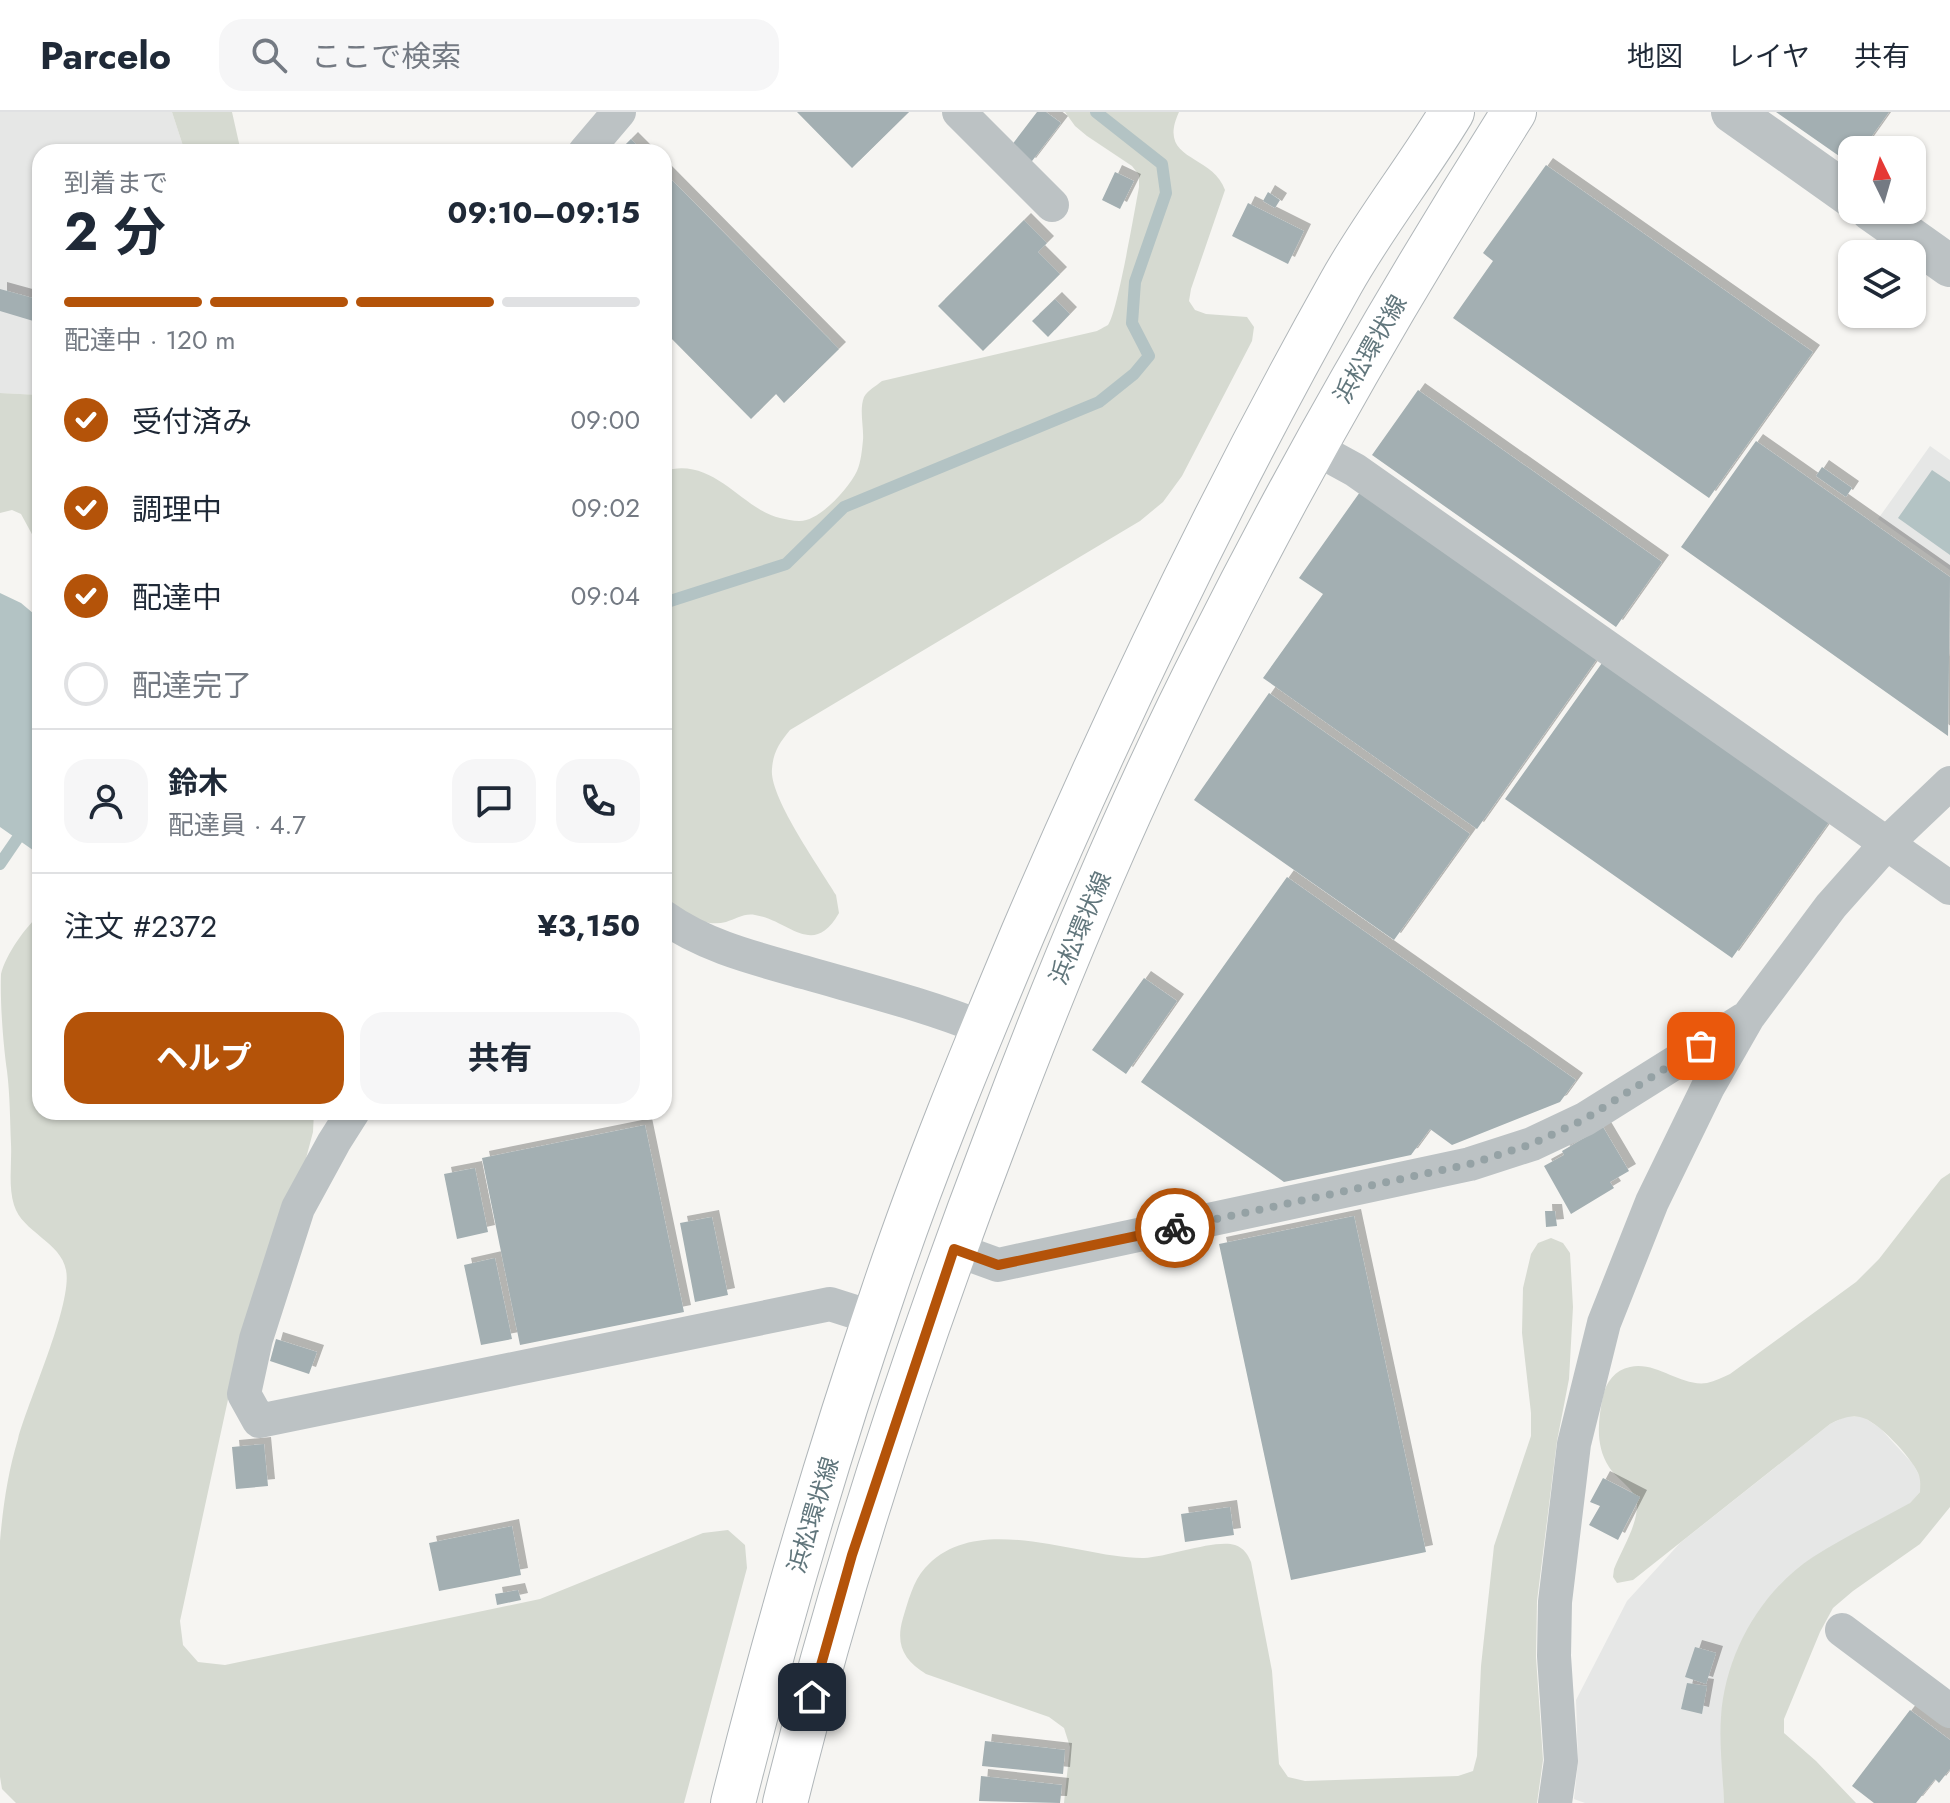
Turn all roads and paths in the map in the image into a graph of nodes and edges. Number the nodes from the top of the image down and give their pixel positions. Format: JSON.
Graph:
{"nodes":[{"id":1,"x":959,"y":112,"type":"edge"},
{"id":2,"x":1452,"y":112,"type":"edge"},
{"id":3,"x":1514,"y":112,"type":"edge"},
{"id":4,"x":1732,"y":112,"type":"edge"},
{"id":5,"x":1838,"y":187,"type":"edge"},
{"id":6,"x":1052,"y":205,"type":"dead end"},
{"id":7,"x":1891,"y":224,"type":"edge"},
{"id":8,"x":1950,"y":266,"type":"edge"},
{"id":9,"x":1313,"y":447,"type":"junction"},
{"id":10,"x":1950,"y":783,"type":"edge"},
{"id":11,"x":1887,"y":843,"type":"junction"},
{"id":12,"x":1950,"y":888,"type":"edge"},
{"id":13,"x":672,"y":921,"type":"edge"},
{"id":14,"x":1748,"y":1017,"type":"junction"},
{"id":15,"x":983,"y":1028,"type":"junction"},
{"id":16,"x":348,"y":1120,"type":"edge"},
{"id":17,"x":954,"y":1249,"type":"junction"},
{"id":18,"x":874,"y":1318,"type":"junction"},
{"id":19,"x":1842,"y":1630,"type":"dead end"},
{"id":20,"x":1950,"y":1711,"type":"edge"},
{"id":21,"x":733,"y":1803,"type":"edge"},
{"id":22,"x":785,"y":1803,"type":"edge"},
{"id":23,"x":1555,"y":1803,"type":"edge"}],
"edges":[{"from":1,"to":6,"type":"street"},
{"from":2,"to":15,"type":"main road","name":"浜松環状線"},
{"from":3,"to":9,"type":"main road","name":"浜松環状線"},
{"from":4,"to":5,"type":"street"},
{"from":7,"to":8,"type":"street"},
{"from":9,"to":11,"type":"street"},
{"from":9,"to":17,"type":"main road","name":"浜松環状線"},
{"from":10,"to":11,"type":"street"},
{"from":11,"to":12,"type":"street"},
{"from":11,"to":14,"type":"street"},
{"from":13,"to":15,"type":"street"},
{"from":14,"to":17,"type":"street"},
{"from":14,"to":23,"type":"street"},
{"from":15,"to":18,"type":"main road","name":"浜松環状線"},
{"from":16,"to":18,"type":"street"},
{"from":17,"to":22,"type":"main road","name":"浜松環状線"},
{"from":18,"to":21,"type":"main road","name":"浜松環状線"},
{"from":19,"to":20,"type":"street"}]}
